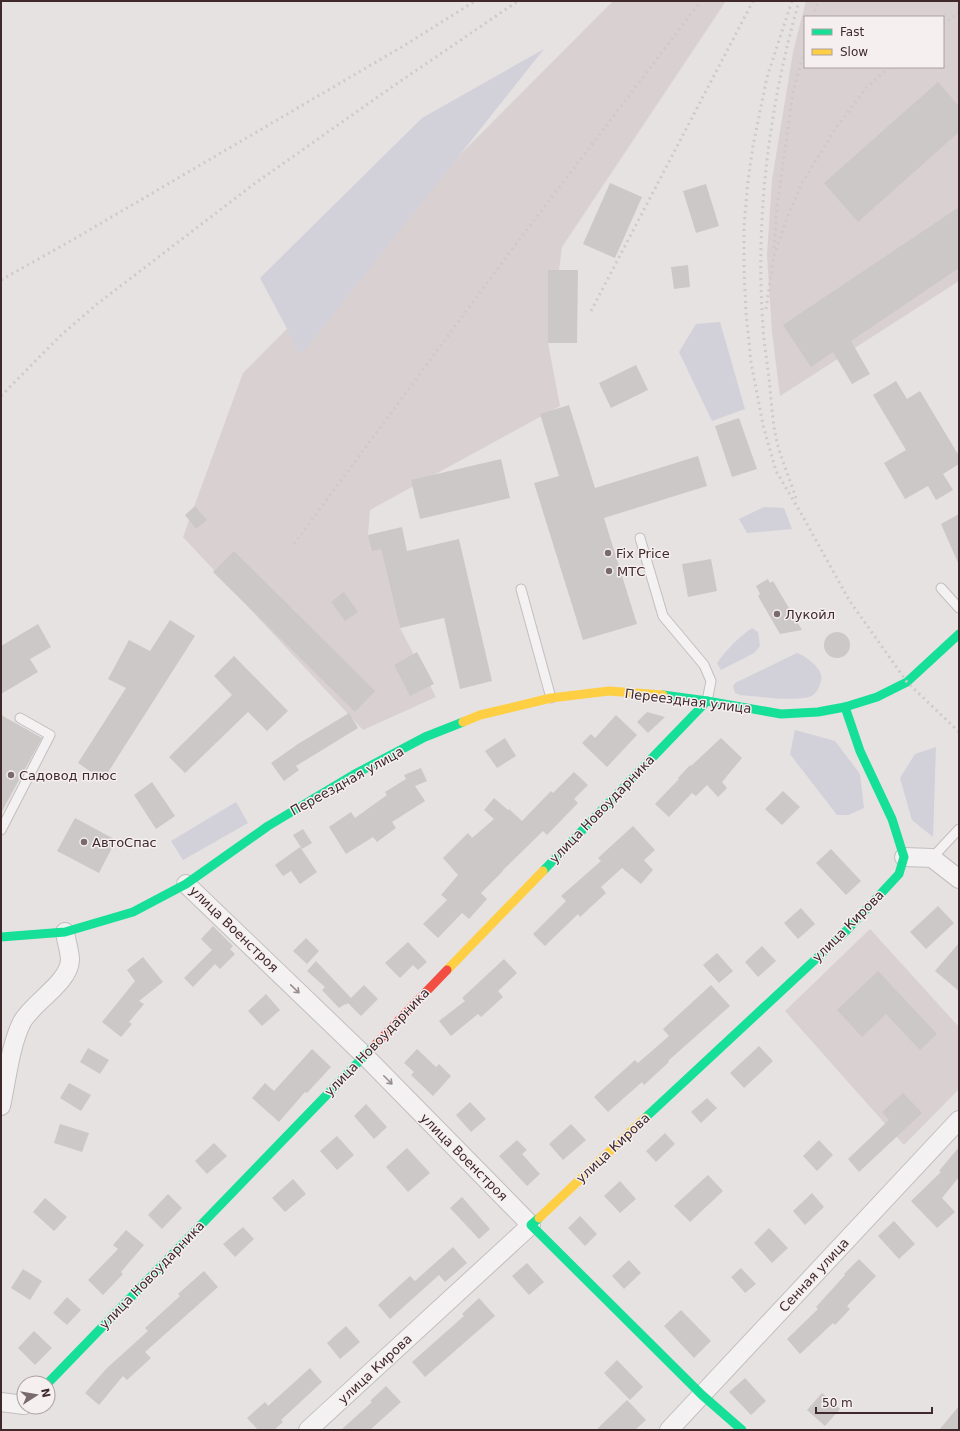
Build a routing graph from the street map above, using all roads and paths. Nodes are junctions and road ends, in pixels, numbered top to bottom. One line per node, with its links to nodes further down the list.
1 (640, 538): 7 (lane)
2 (941, 588): 4 (lane)
3 (521, 590): 6 (lane)
4 (959, 608)
5 (959, 634): 8 (street, Переездная улица)
6 (551, 698): 7 (street, Переездная улица); 15 (street, Переездная улица)
7 (707, 701): 8 (street, Переездная улица); 18 (street, улица Новоударника)
8 (845, 707): 12 (street)
9 (20, 718): 11 (lane)
10 (959, 829): 13 (lane)
11 (1, 830)
12 (904, 857): 13 (street); 21 (street, улица Кирова)
13 (932, 858): 14 (street)
14 (959, 880)
15 (186, 884): 16 (street, Переездная улица); 18 (street, улица Военстроя, one-way to 18)
16 (65, 932): 17 (street, Переездная улица); 19 (street)
17 (1, 937)
18 (364, 1056): 21 (street, улица Военстроя, one-way to 21); 22 (street, улица Новоударника)
19 (1, 1106)
20 (959, 1120): 23 (street, Сенная улица)
21 (531, 1225): 23 (street, улица Военстроя); 26 (street, улица Кирова)
22 (56, 1375)
23 (702, 1395): 27 (street, Сенная улица); 28 (street, улица Военстроя)
24 (1, 1402): 25 (street)
25 (16, 1404)
26 (308, 1430)
27 (669, 1430)
28 (742, 1430)

